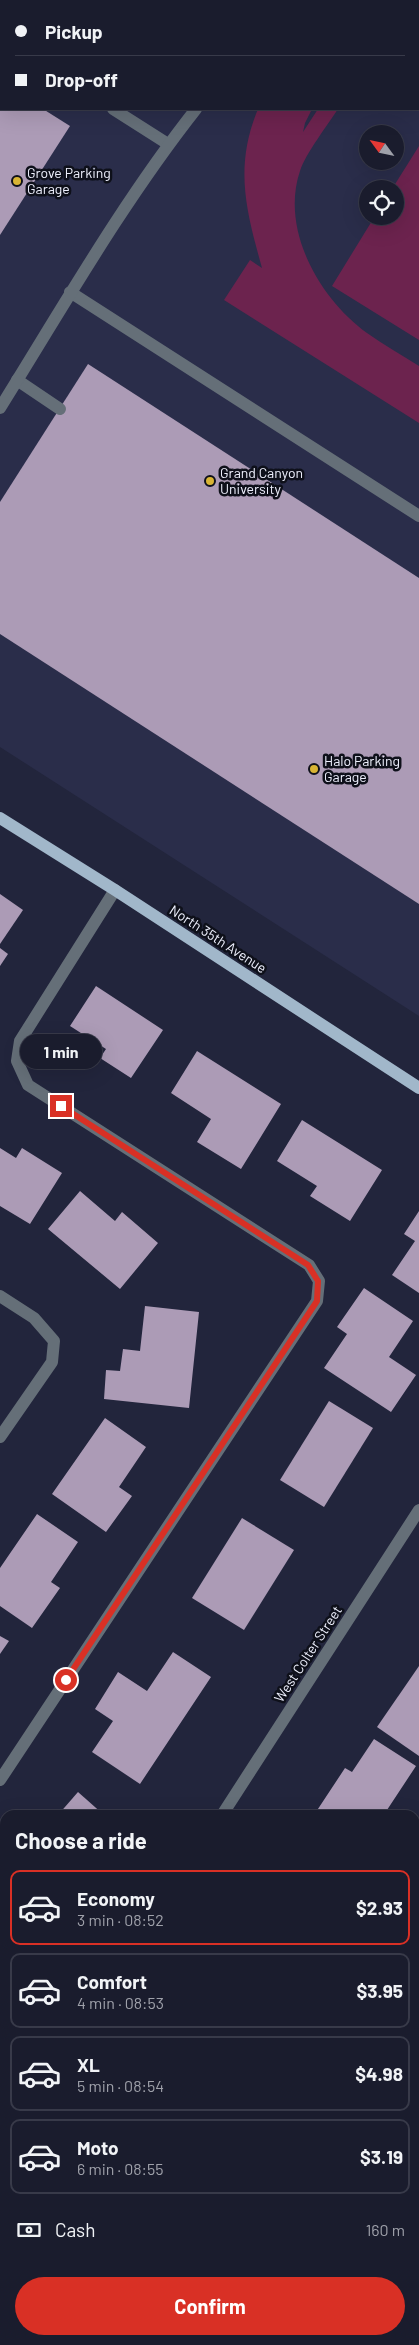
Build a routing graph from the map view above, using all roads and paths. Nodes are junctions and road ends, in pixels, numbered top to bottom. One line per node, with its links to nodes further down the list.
1 (115, 110): 3 (street)
2 (195, 110): 3 (street)
3 (168, 144): 4 (street)
4 (70, 292): 5 (street); 8 (street)
5 (17, 380): 6 (street); 7 (street)
6 (0, 408)
7 (60, 409)
8 (419, 516)
9 (0, 818): 10 (main road, North 35th Avenue)
10 (115, 890): 11 (main road, North 35th Avenue); 15 (street)
11 (419, 1088)
12 (0, 1296): 13 (street)
13 (0, 1437)
14 (419, 1510): 16 (street, West Colter Street)
15 (0, 1780)
16 (225, 1810)

